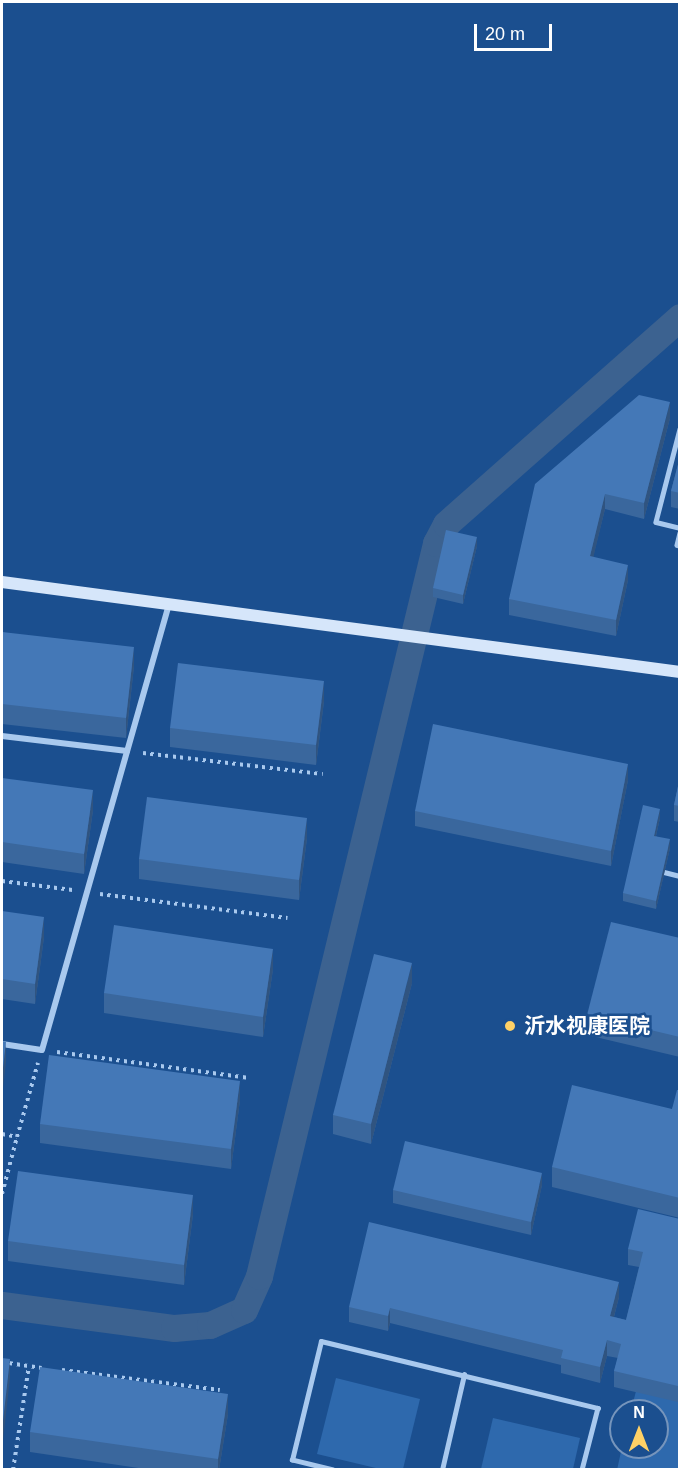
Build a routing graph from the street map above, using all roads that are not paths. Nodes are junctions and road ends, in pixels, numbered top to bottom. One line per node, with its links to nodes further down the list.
1 (680, 429): 2 (lane)
2 (680, 528)
3 (680, 533): 4 (lane)
4 (680, 546)
5 (2, 582): 6 (street)
6 (170, 604): 7 (street); 9 (street)
7 (680, 672)
8 (2, 736): 9 (street)
9 (127, 751): 12 (street)
10 (664, 872): 11 (lane)
11 (680, 876)
12 (2, 1044)
13 (464, 1375): 14 (lane); 15 (lane); 16 (lane)
14 (333, 1470)
15 (442, 1470)
16 (582, 1470)

